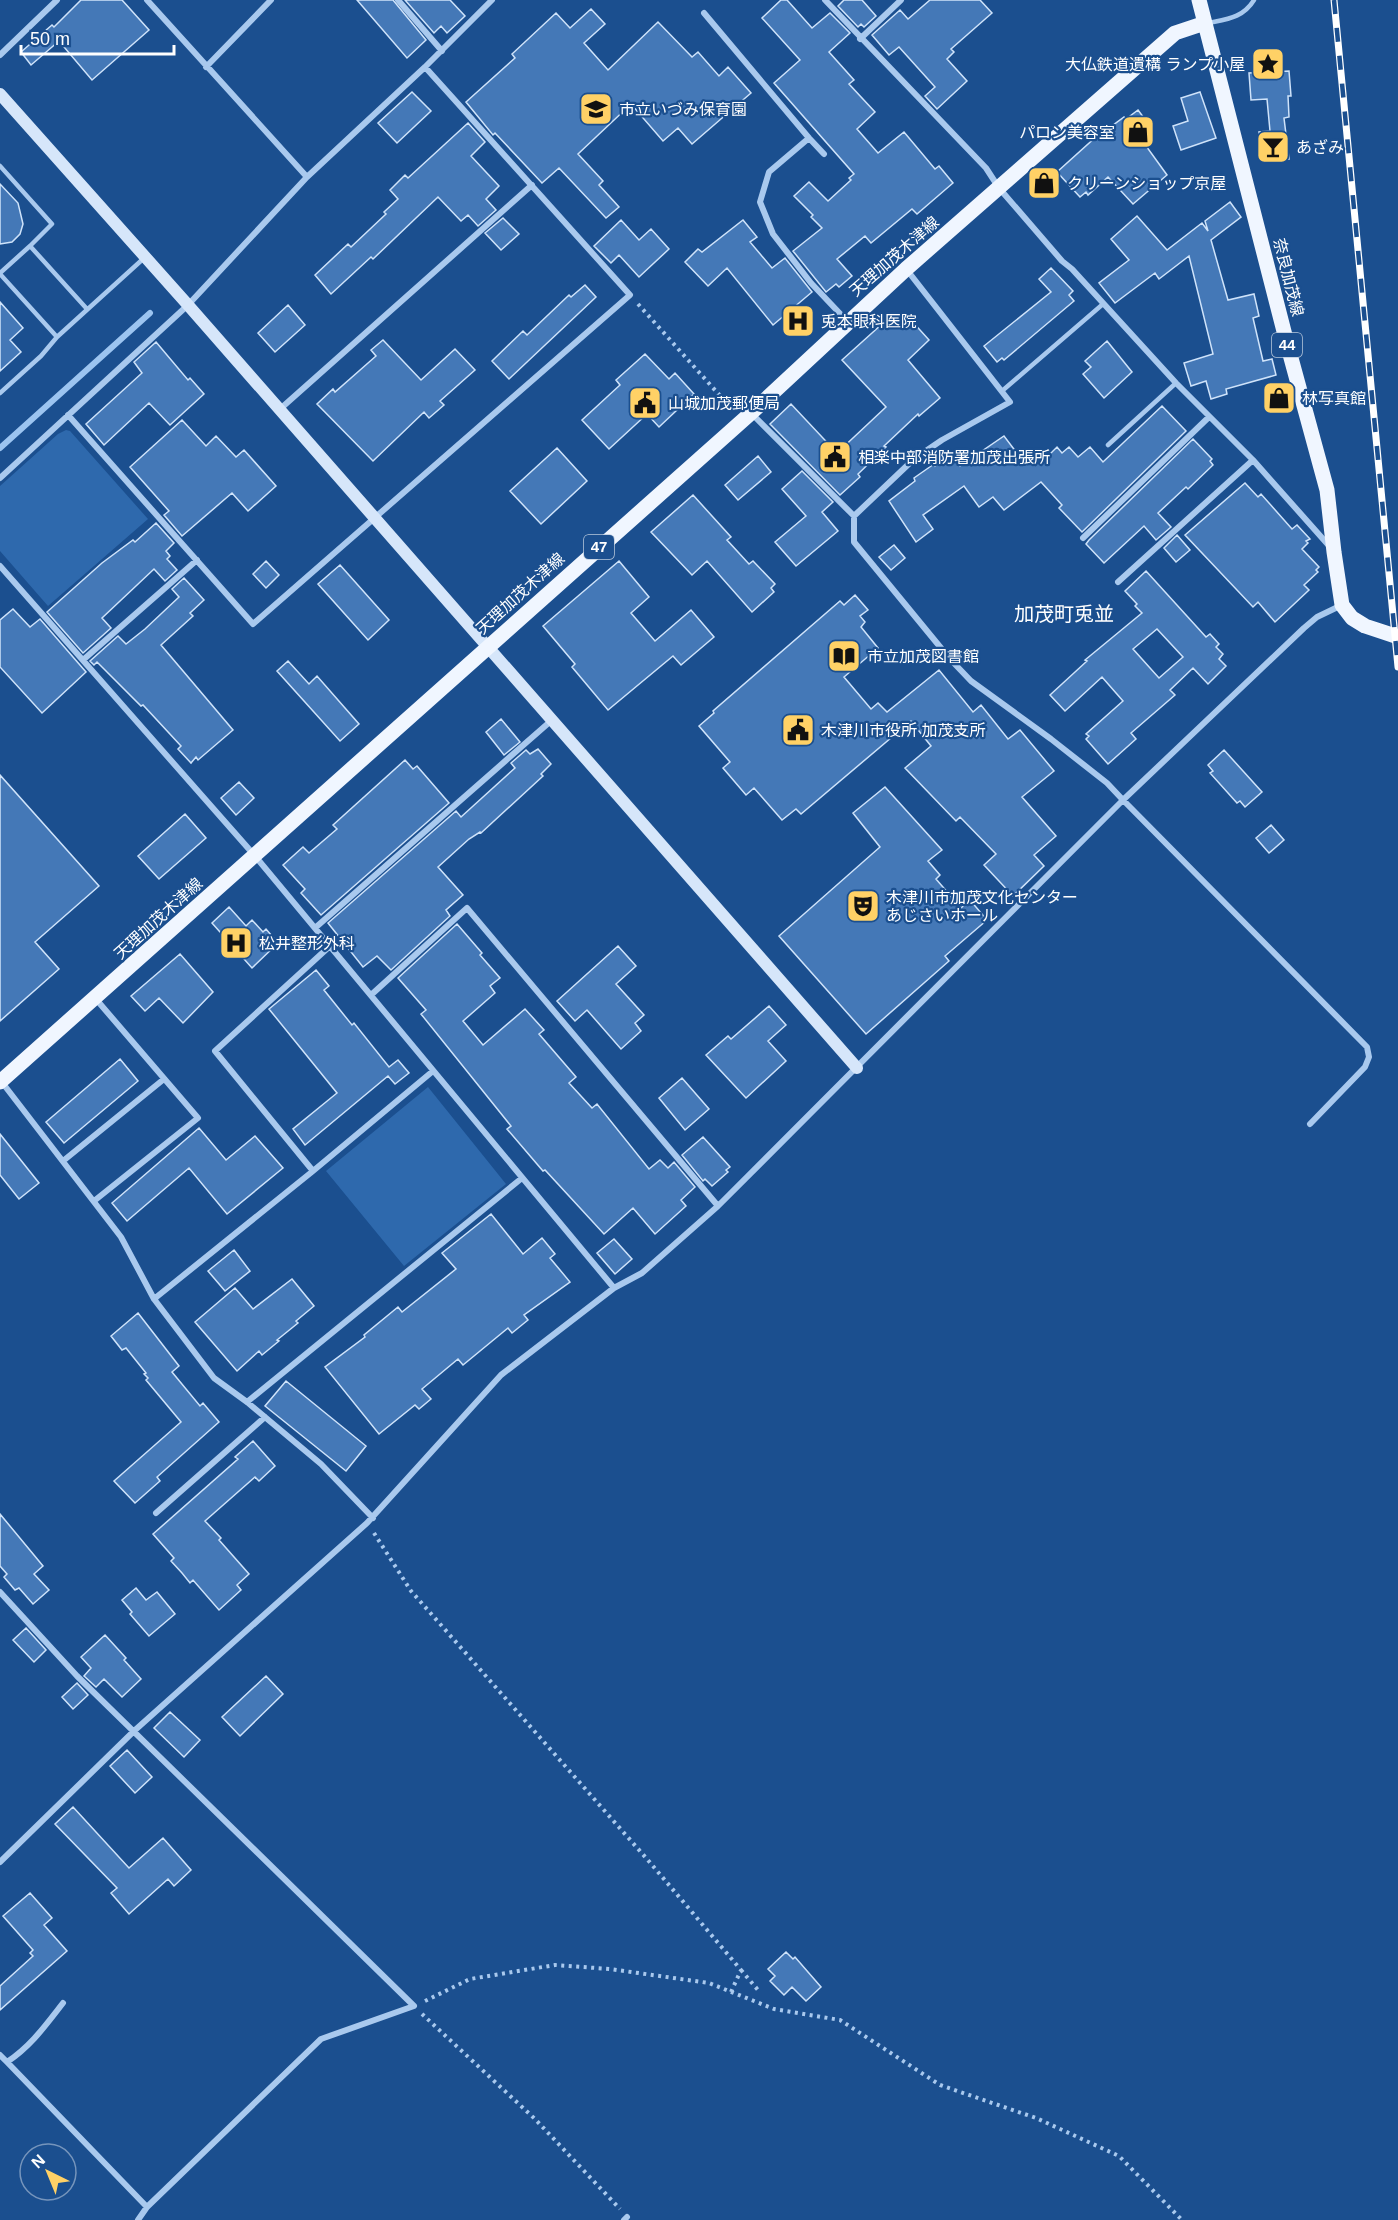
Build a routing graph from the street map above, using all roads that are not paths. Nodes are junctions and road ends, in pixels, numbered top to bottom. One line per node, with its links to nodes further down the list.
1 (57, 0): 14 (street)
2 (147, 0): 15 (street)
3 (271, 0): 15 (street)
4 (398, 0): 13 (street)
5 (492, 0): 13 (street)
6 (825, 0): 12 (street)
7 (901, 0): 12 (street)
8 (1199, 0): 11 (main road, 奈良加茂線 / 44)
9 (1254, 0): 11 (lane)
10 (704, 13): 18 (street)
11 (1205, 23): 23 (main road, 天理加茂木津線 / 47); 46 (main road, 奈良加茂線 / 44)
12 (860, 39): 23 (street)
13 (442, 51): 16 (street)
14 (0, 55)
15 (206, 67): 21 (street)
16 (425, 67): 21 (street); 22 (street)
17 (0, 94): 25 (street)
18 (809, 138): 19 (street); 31 (street)
19 (824, 154)
20 (0, 166): 24 (lane)
21 (307, 177): 29 (street)
22 (532, 185): 36 (street); 44 (street)
23 (999, 188): 26 (main road, 天理加茂木津線 / 47); 28 (street)
24 (30, 246): 27 (lane); 30 (lane)
25 (145, 257): 29 (street); 30 (lane)
26 (906, 268): 31 (main road, 天理加茂木津線 / 47); 34 (street)
27 (0, 273): 32 (lane)
28 (1103, 304): 33 (street); 34 (lane)
29 (188, 305): 36 (street); 37 (street)
30 (87, 309): 32 (lane)
31 (847, 321): 38 (main road, 天理加茂木津線 / 47)
32 (57, 337): 35 (lane)
33 (1176, 383): 39 (street); 40 (lane)
34 (1002, 391): 43 (street)
35 (0, 393)
36 (279, 410): 44 (street)
37 (68, 415): 42 (street); 47 (street)
38 (746, 417): 43 (street); 52 (main road, 天理加茂木津線 / 47)
39 (1209, 417): 41 (street); 45 (street)
40 (1108, 445)
41 (1252, 460): 46 (street); 49 (street)
42 (0, 478)
43 (854, 516): 55 (street)
44 (373, 518): 47 (street); 52 (street)
45 (1083, 538)
46 (1334, 552): 50 (main road, 奈良加茂線 / 44)
47 (197, 560): 53 (street)
48 (0, 566): 53 (street)
49 (1118, 582)
50 (1342, 605): 51 (main road); 55 (street)
51 (1398, 637)
52 (487, 646): 54 (street); 56 (main road, 天理加茂木津線 / 47)
53 (83, 660): 56 (street)
54 (552, 720): 57 (street); 61 (street)
55 (1123, 800): 61 (street); 65 (street)
56 (255, 856): 57 (street); 60 (main road, 天理加茂木津線 / 47)
57 (315, 928): 58 (street)
58 (330, 946): 59 (street); 67 (street)
59 (370, 995): 62 (street); 70 (street)
60 (95, 998): 63 (street); 64 (main road, 天理加茂木津線 / 47)
61 (857, 1068): 70 (street)
62 (433, 1071): 67 (street); 68 (street)
63 (164, 1079): 66 (street); 69 (street)
64 (0, 1082): 66 (street)
65 (1310, 1124)
66 (63, 1161): 69 (street)
67 (313, 1171): 72 (street)
68 (522, 1178): 71 (street); 73 (street)
69 (94, 1201): 72 (street)
70 (718, 1206): 71 (street)
71 (614, 1288): 76 (street)
72 (154, 1299): 73 (street)
73 (247, 1402): 74 (street)
74 (265, 1417): 75 (street); 76 (street)
75 (156, 1514)
76 (370, 1521): 78 (street)
77 (0, 1592): 78 (street)
78 (134, 1731): 79 (street); 83 (street)
79 (0, 1862)
80 (63, 2003): 82 (street)
81 (0, 2055): 82 (street)
82 (7, 2062): 83 (street)
83 (147, 2207): 84 (street)
84 (138, 2220)

